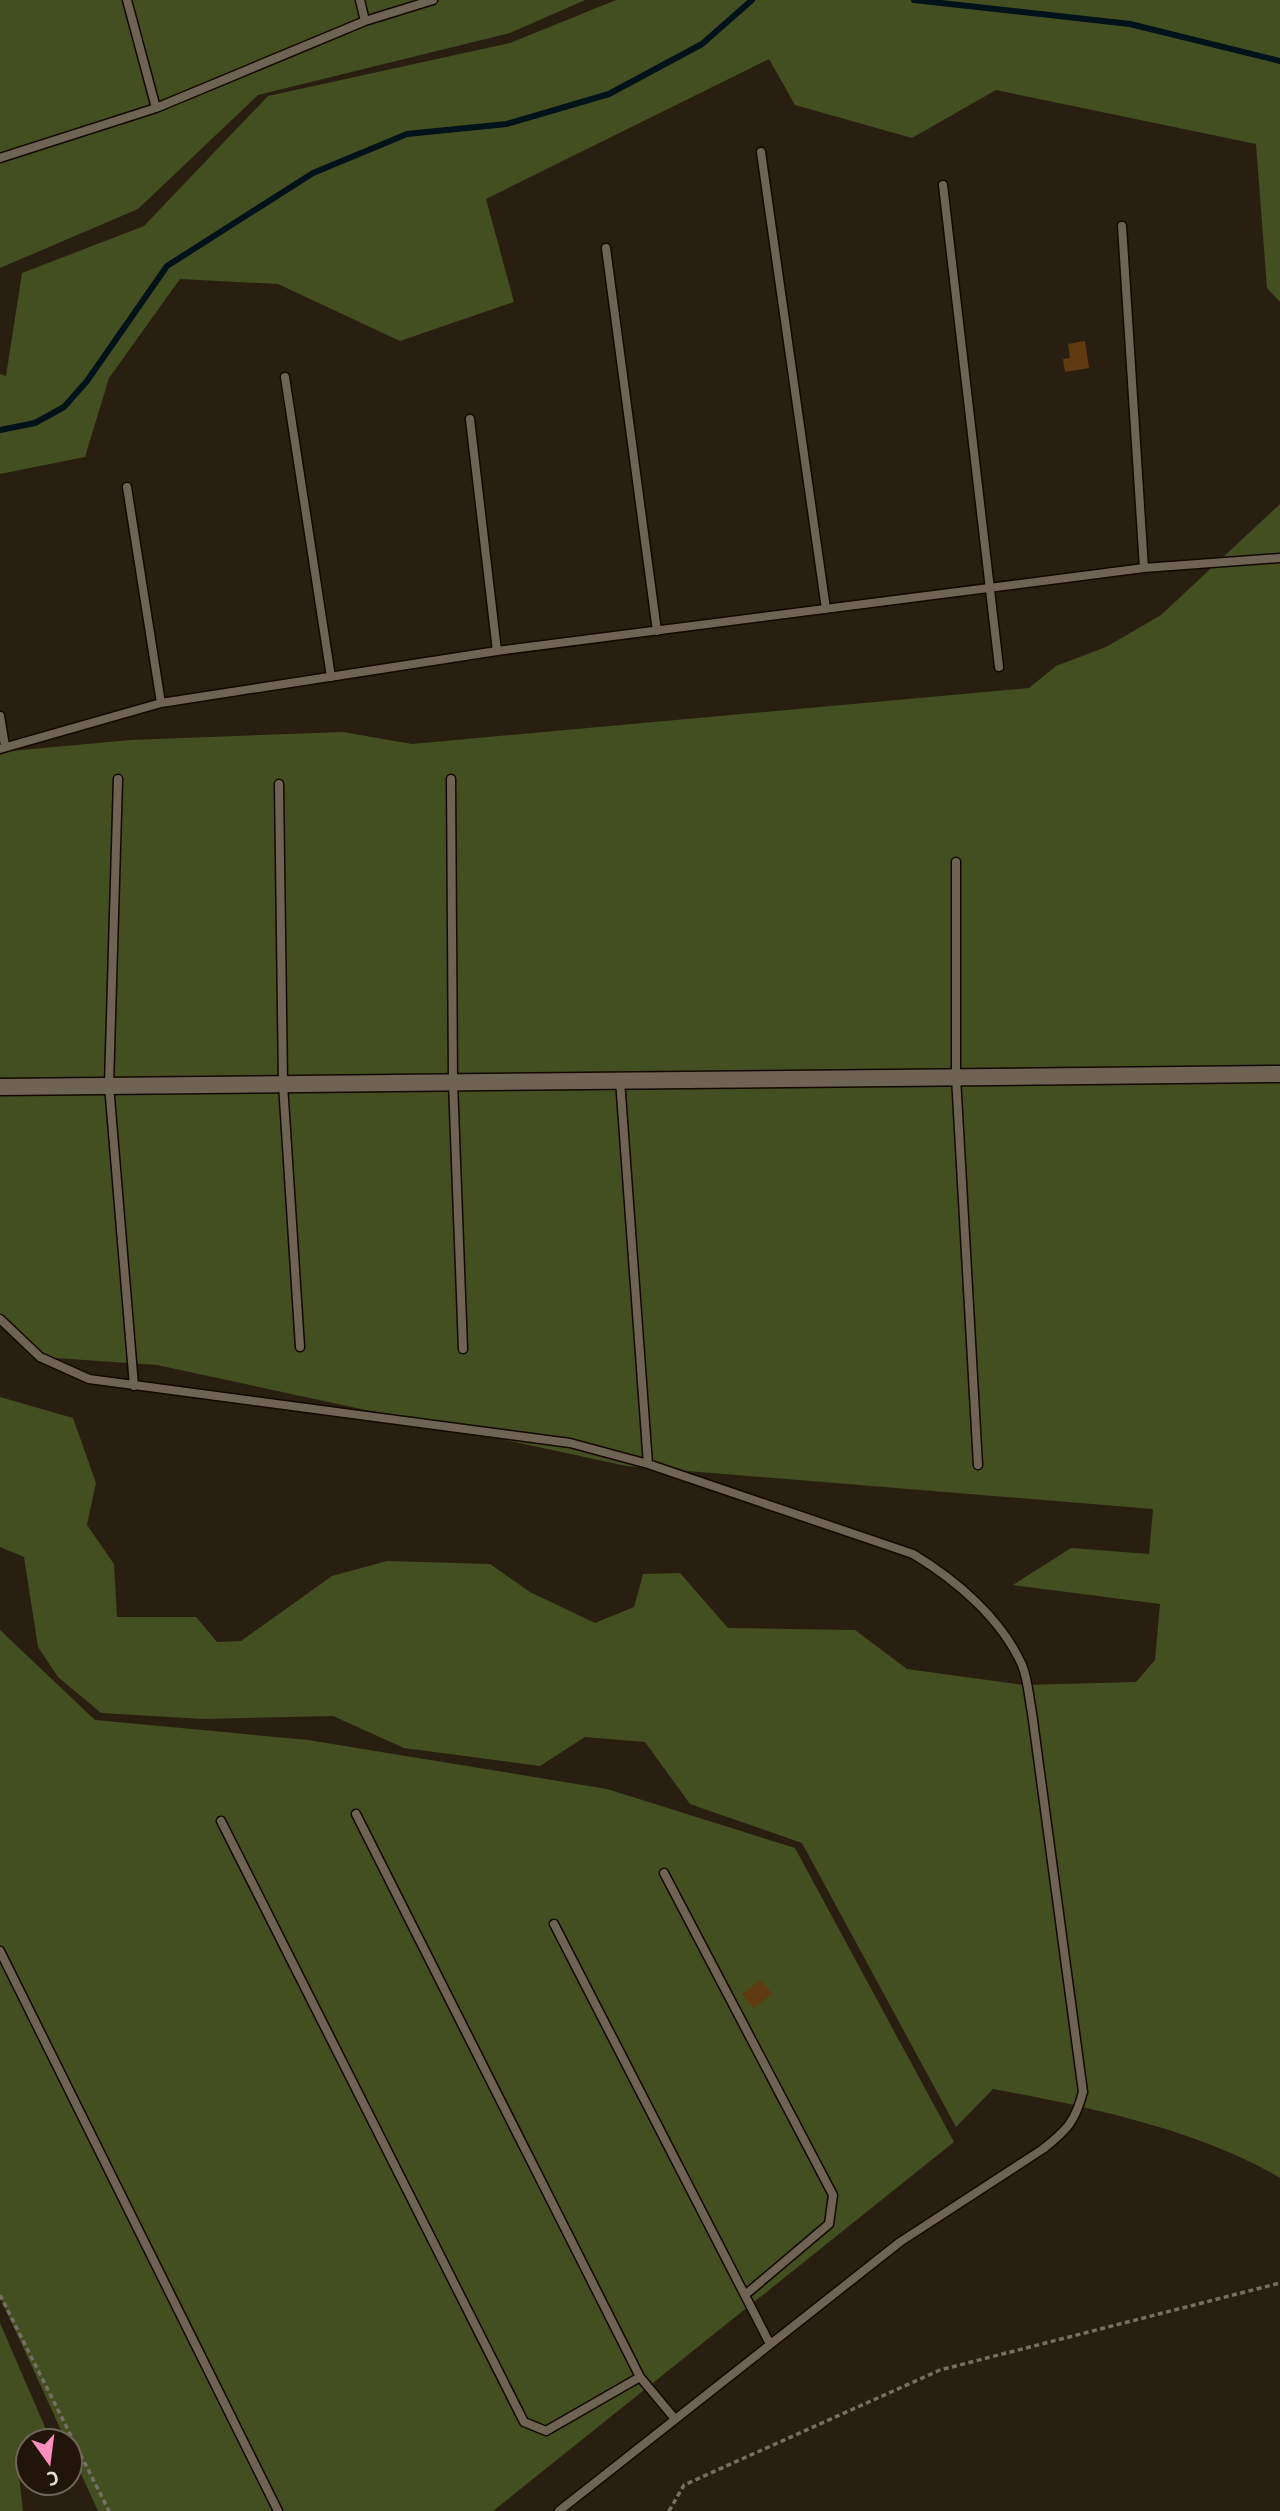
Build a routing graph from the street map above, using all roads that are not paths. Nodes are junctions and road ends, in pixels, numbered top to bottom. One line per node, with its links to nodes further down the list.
1 (128, 0): 5 (lane)
2 (360, 0): 4 (lane)
3 (433, 0): 4 (lane)
4 (365, 21): 5 (lane)
5 (156, 108): 7 (lane)
6 (761, 152): 17 (lane)
7 (0, 158)
8 (943, 184): 16 (lane)
9 (1122, 226): 15 (lane)
10 (606, 248): 18 (lane)
11 (285, 377): 21 (lane)
12 (470, 419): 19 (lane)
13 (127, 487): 22 (lane)
14 (1280, 558): 15 (lane)
15 (1144, 568): 16 (lane)
16 (990, 588): 17 (lane); 20 (lane)
17 (826, 609): 18 (lane)
18 (657, 631): 19 (lane)
19 (497, 651): 21 (lane)
20 (999, 667)
21 (331, 677): 22 (lane)
22 (161, 703): 24 (lane)
23 (0, 716): 24 (lane)
24 (2, 748)
25 (118, 779): 34 (lane)
26 (451, 779): 32 (lane)
27 (279, 784): 33 (lane)
28 (956, 862): 30 (lane)
29 (1280, 1074): 30 (street)
30 (956, 1077): 31 (street); 41 (lane)
31 (620, 1080): 32 (street); 40 (lane)
32 (453, 1082): 33 (street); 38 (lane)
33 (283, 1084): 34 (street); 37 (lane)
34 (109, 1085): 35 (street); 39 (lane)
35 (0, 1087)
36 (0, 1320): 39 (lane)
37 (300, 1347)
38 (463, 1349)
39 (134, 1386): 40 (lane)
40 (648, 1464): 48 (lane)
41 (978, 1465)
42 (356, 1814): 49 (lane)
43 (221, 1821): 49 (lane)
44 (664, 1873): 47 (lane)
45 (554, 1924): 47 (lane)
46 (0, 1951): 51 (lane)
47 (745, 2295): 48 (lane)
48 (770, 2344): 50 (lane)
49 (640, 2377): 50 (lane)
50 (675, 2419): 52 (lane)
51 (278, 2511)
52 (559, 2511)

